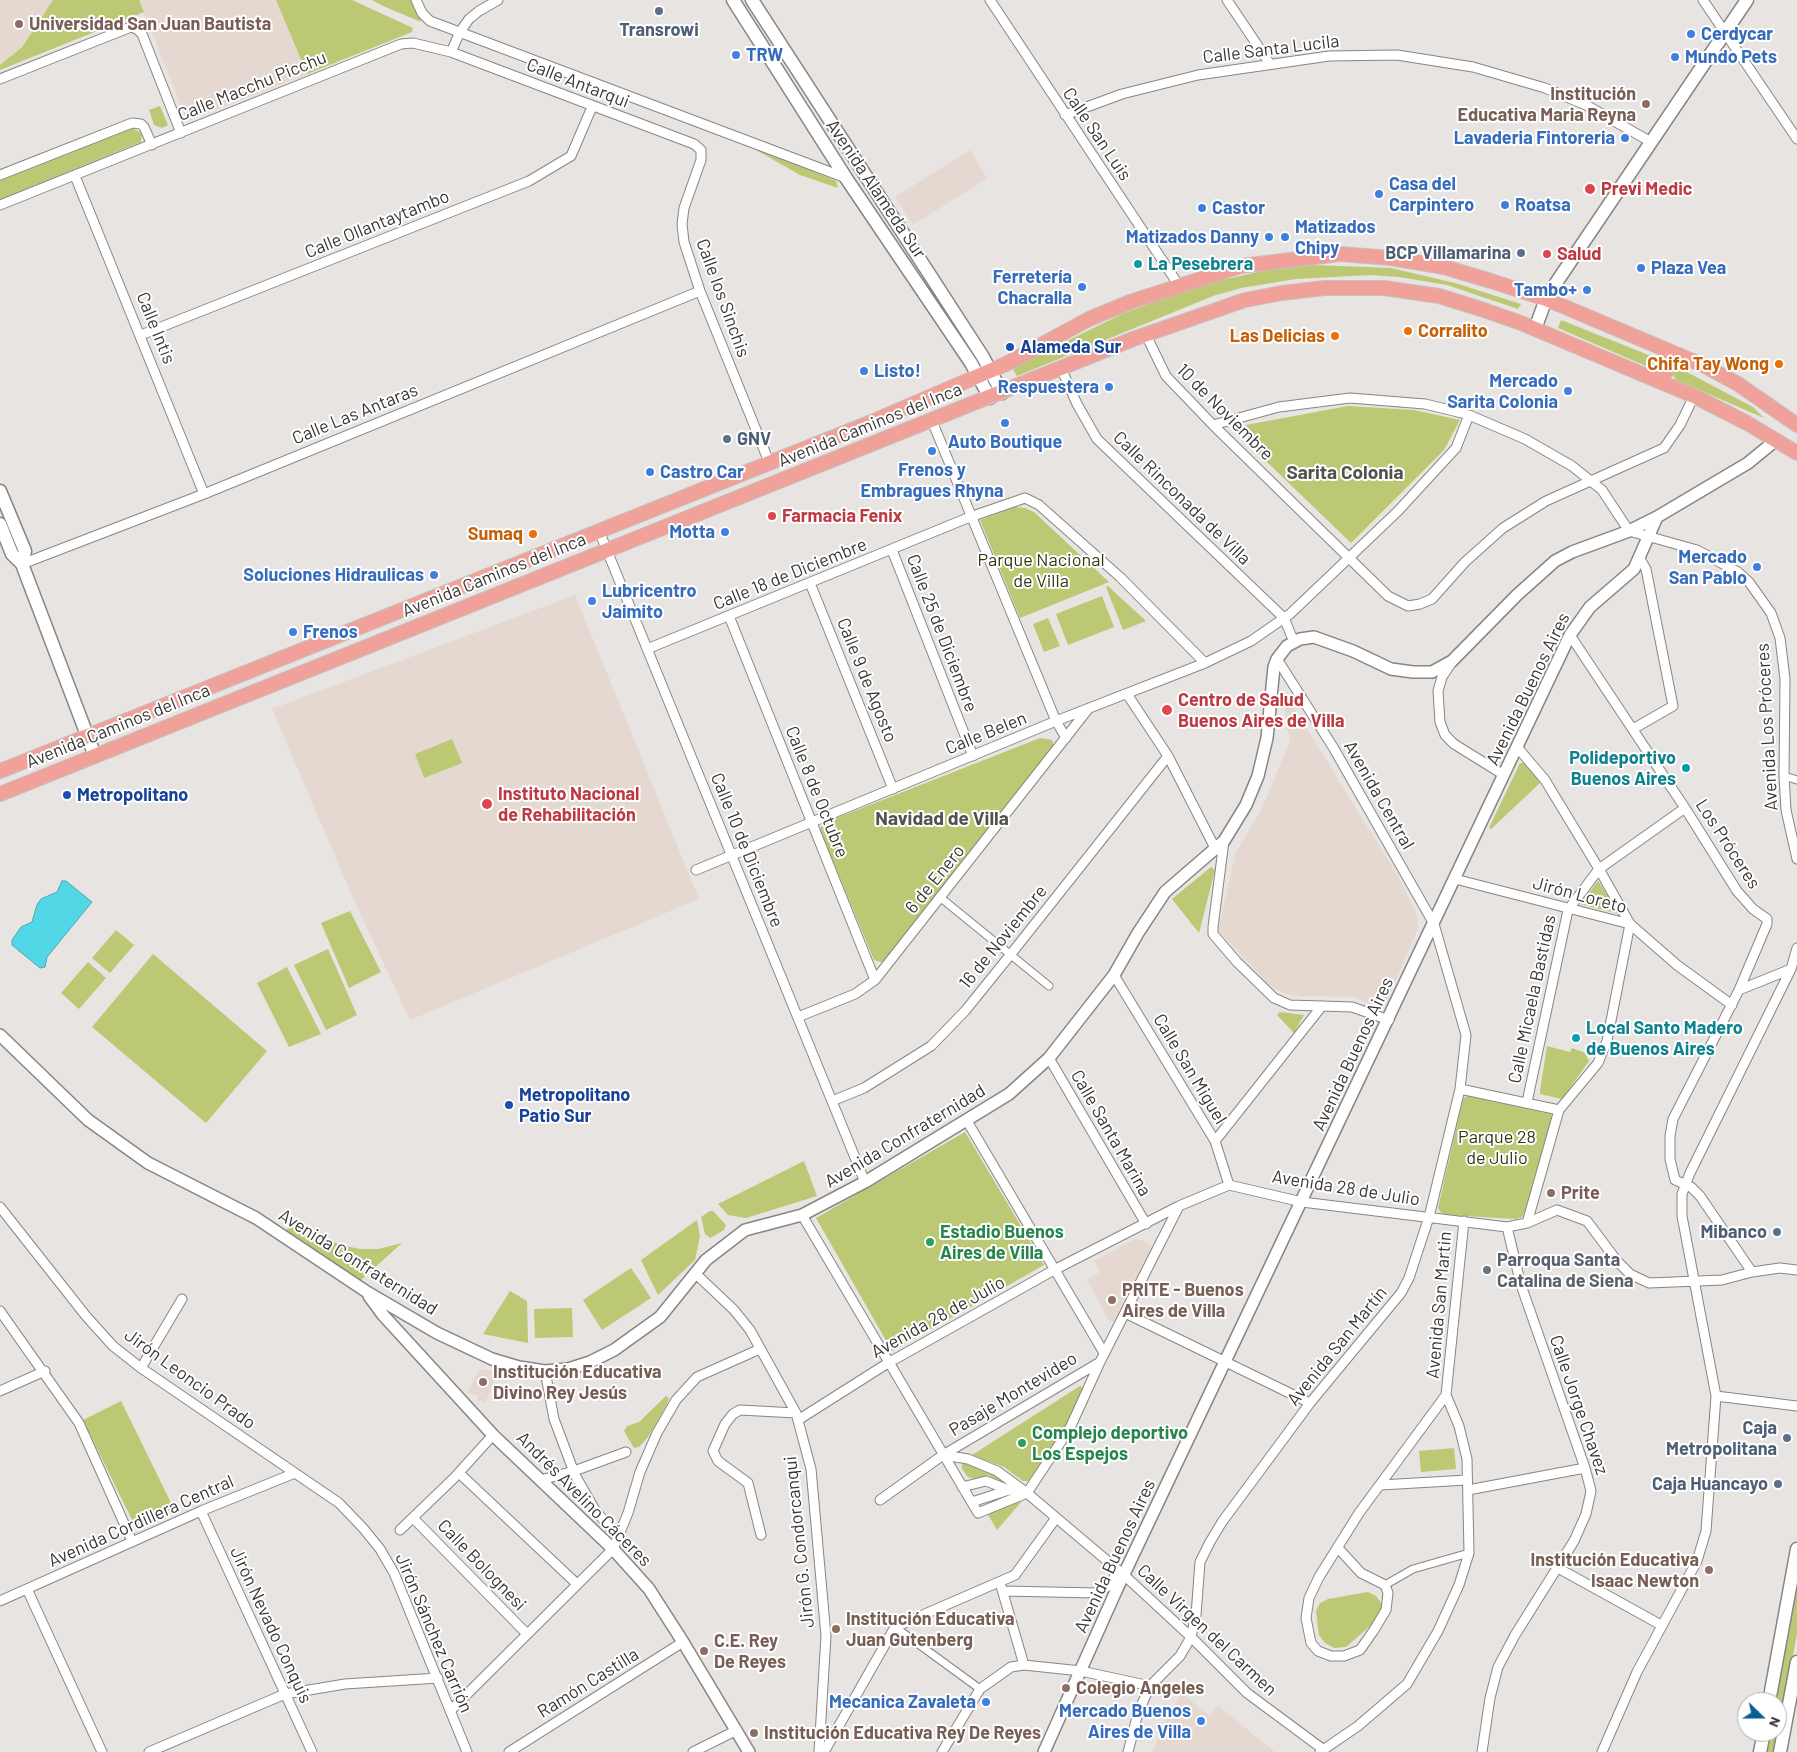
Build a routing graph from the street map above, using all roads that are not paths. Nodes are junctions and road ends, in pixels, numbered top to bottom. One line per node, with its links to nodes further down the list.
1 (416, 0): 10 (street)
2 (498, 0): 10 (street)
3 (733, 0): 23 (main road, Avenida Alameda Sur)
4 (752, 0): 33 (main road, Avenida Alameda Sur)
5 (990, 0): 15 (street, Calle San Luis)
6 (1227, 0): 12 (street)
7 (1703, 0): 9 (street)
8 (1747, 0): 9 (main road)
9 (1726, 31): 17 (street); 18 (main road)
10 (460, 32): 11 (street); 23 (street)
11 (451, 52): 14 (street, Calle Antarqui); 16 (street, Calle Macchu Picchu)
12 (1270, 64): 15 (street, Calle Santa Lucila); 18 (street, Calle Santa Lucila)
13 (0, 78): 16 (street)
14 (592, 106): 19 (street, Calle Antarqui); 29 (street, Calle Ollantaytambo)
15 (1065, 115): 25 (street, Calle San Luis)
16 (181, 133): 20 (street, Calle Macchu Picchu)
17 (1797, 139)
18 (1651, 142): 27 (main road)
19 (694, 144): 26 (street, Calle los Sinchis)
20 (152, 145): 21 (street); 22 (street, Calle Macchu Picchu)
21 (0, 176)
22 (75, 176): 24 (street, Calle Macchu Picchu); 29 (street, Calle Intis)
23 (846, 178): 33 (main road, Avenida Alameda Sur)
24 (0, 205)
25 (1178, 284): 27 (main road, Avenida Caminos del Inca); 33 (main road, Avenida Caminos del Inca)
26 (700, 291): 43 (street, Calle los Sinchis); 46 (street, Calle Las Antaras)
27 (1546, 299): 28 (main road); 31 (main road, Avenida Caminos del Inca)
28 (1536, 329): 30 (main road, Avenida Caminos del Inca); 34 (main road, Avenida Caminos del Inca)
29 (141, 334): 46 (street, Calle Intis)
30 (1146, 334): 32 (main road, Avenida Caminos del Inca); 39 (street, 10 de Noviembre)
31 (1674, 353): 34 (main road); 40 (main road, Avenida Caminos del Inca)
32 (1061, 368): 35 (main road, Avenida Caminos del Inca); 60 (street, Calle Rinconada de Villa)
33 (984, 374): 35 (main road, Avenida Alameda Sur); 43 (main road, Avenida Caminos del Inca)
34 (1655, 379): 36 (main road, Avenida Caminos del Inca)
35 (996, 395): 38 (main road, Avenida Caminos del Inca)
36 (1694, 396): 41 (main road, Avenida Caminos del Inca); 44 (street)
37 (1469, 415): 39 (street); 44 (street); 55 (street, Calle Belen)
38 (932, 421): 47 (street); 53 (main road, Avenida Caminos del Inca)
39 (1213, 425): 55 (street, 10 de Noviembre)
40 (1797, 425)
41 (1776, 440): 42 (main road, Avenida Caminos del Inca); 48 (street)
42 (1797, 454)
43 (769, 462): 50 (main road, Avenida Caminos del Inca)
44 (1593, 481): 51 (street); 55 (street, 10 de Noviembre)
45 (0, 491): 57 (main road)
46 (204, 494): 57 (street, Calle Las Antaras)
47 (970, 516): 54 (street, Calle 18 de Diciembre); 66 (street, Calle 18 de Diciembre); 69 (street)
48 (1657, 517): 51 (street); 52 (street, Avenida Buenos Aires)
49 (0, 524): 57 (main road)
50 (598, 531): 53 (street, Calle 10 de Diciembre); 71 (main road, Avenida Caminos del Inca)
51 (1629, 531): 52 (street, Avenida Los Próceres); 65 (street)
52 (1650, 536): 56 (street, Avenida Buenos Aires); 79 (street, Avenida Los Próceres)
53 (606, 550): 63 (street, Calle 10 de Diciembre); 74 (main road, Avenida Caminos del Inca)
54 (892, 550): 58 (street, Calle 18 de Diciembre); 75 (street, Calle 25 de Diciembre)
55 (1350, 557): 60 (street, Calle Belen)
56 (1640, 559): 61 (street, Avenida Buenos Aires); 70 (street)
57 (22, 564): 71 (main road)
58 (810, 583): 59 (street, Calle 18 de Diciembre); 81 (street, Calle 9 de Agosto)
59 (729, 616): 63 (street, Calle 18 de Diciembre); 84 (street, Calle 8 de Octubre)
60 (1284, 618): 62 (street, Calle Rinconada de Villa); 66 (street, Calle Belen)
61 (1570, 635): 70 (street, Los Próceres); 73 (street, Avenida Buenos Aires)
62 (1294, 642): 64 (street); 65 (street)
63 (647, 649): 87 (street, Calle 10 de Diciembre)
64 (1277, 659): 85 (street, Avenida Confraternidad); 94 (street, Avenida Central)
65 (1452, 661): 78 (street)
66 (1206, 663): 67 (street, Calle Belen)
67 (1127, 694): 68 (street, Calle Belen); 76 (street)
68 (1090, 707): 69 (street, Calle Belen); 72 (street, 6 de Enero)
69 (1056, 721): 72 (street); 75 (street, Calle Belen)
70 (1633, 730): 83 (street, Los Próceres)
71 (88, 737): 74 (main road); 77 (main road, Avenida Caminos del Inca)
72 (1066, 738): 92 (street, 6 de Enero)
73 (1518, 747): 78 (street, Avenida Buenos Aires); 89 (street)
74 (95, 756): 82 (main road, Avenida Caminos del Inca)
75 (973, 756): 81 (street, Calle Belen)
76 (1168, 756): 86 (street); 97 (street, 16 de Noviembre)
77 (0, 771)
78 (1504, 775): 91 (street, Avenida Buenos Aires)
79 (1784, 776): 80 (street); 88 (street, Avenida Los Próceres)
80 (1797, 780)
81 (893, 788): 84 (street, Calle Belen)
82 (0, 794)
83 (1685, 808): 89 (street, Calle Micaela Bastidas); 102 (street, Los Próceres)
84 (812, 822): 87 (street, Calle Belen); 100 (street, Calle 8 de Octubre)
85 (1224, 841): 86 (street, Avenida Confraternidad); 104 (street)
86 (1216, 850): 99 (street, Avenida Confraternidad)
87 (731, 855): 90 (street, Calle Belen); 105 (street, Calle 10 de Diciembre)
88 (1797, 859)
89 (1599, 868): 93 (street, Calle Micaela Bastidas); 95 (street)
90 (696, 870)
91 (1455, 879): 93 (street, Jirón Loreto); 94 (street, Avenida Buenos Aires)
92 (941, 898): 97 (street); 100 (street, 6 de Enero)
93 (1568, 910): 95 (street, Jirón Loreto); 111 (street, Calle Micaela Bastidas)
94 (1434, 924): 106 (street, Avenida Buenos Aires); 109 (street, Avenida San Martín)
95 (1630, 924): 103 (street, Jirón Loreto); 112 (street)
96 (1797, 948): 98 (street)
97 (1011, 954): 101 (street); 110 (street, 16 de Noviembre)
98 (1791, 969): 102 (street); 117 (street)
99 (1114, 975): 108 (street, Avenida Confraternidad); 114 (street, Calle San Miguel)
100 (875, 980): 105 (street, 6 de Enero)
101 (1049, 986)
102 (1739, 990): 103 (street, Los Próceres)
103 (1732, 1005): 117 (street, Los Próceres)
104 (1322, 1006): 106 (street); 114 (street)
105 (798, 1017): 110 (street, Calle 10 de Diciembre)
106 (1389, 1020): 118 (street, Avenida Buenos Aires)
107 (0, 1035): 132 (street, Avenida Confraternidad)
108 (1049, 1058): 113 (street, Avenida Confraternidad); 125 (street, Calle Santa Marina)
109 (1460, 1089): 111 (street); 122 (street, Avenida San Martín)
110 (832, 1101): 115 (street, Calle 10 de Diciembre)
111 (1527, 1102): 112 (street)
112 (1559, 1110): 124 (street)
113 (967, 1121): 115 (street, Avenida Confraternidad); 127 (street)
114 (1215, 1141): 116 (street, Calle San Miguel)
115 (865, 1182): 121 (street, Avenida Confraternidad)
116 (1229, 1184): 118 (street, Avenida 28 de Julio); 119 (street, Avenida 28 de Julio)
117 (1684, 1185): 129 (street, Los Próceres); 131 (street)
118 (1302, 1202): 122 (street, Avenida 28 de Julio); 138 (street, Avenida Buenos Aires)
119 (1179, 1206): 125 (street, Avenida 28 de Julio); 135 (street)
120 (0, 1207): 141 (street, Jirón Leoncio Prado)
121 (802, 1215): 130 (street, Avenida Confraternidad); 140 (street)
122 (1429, 1217): 123 (street, Avenida 28 de Julio); 147 (street, Avenida San Martín)
123 (1464, 1221): 126 (street, Avenida 28 de Julio); 145 (street, Avenida San Martin)
124 (1527, 1223): 126 (street, Avenida 28 de Julio); 131 (street, Avenida 28 de Julio)
125 (1146, 1224): 127 (street, Avenida 28 de Julio)
126 (1507, 1227): 153 (street, Calle Jorge Chavez)
127 (1054, 1270): 137 (street); 140 (street, Avenida 28 de Julio)
128 (1797, 1270): 129 (street, Avenida 28 de Julio)
129 (1752, 1272): 131 (street, Avenida 28 de Julio)
130 (696, 1274): 136 (street, Jirón G. Condorcanqui); 143 (street, Avenida Confraternidad)
131 (1694, 1282): 146 (street)
132 (367, 1292): 143 (street, Avenida Confraternidad); 150 (street, Andrés Avelino Cáceres)
133 (182, 1298): 141 (street)
134 (0, 1311): 142 (street)
135 (1125, 1313): 137 (street); 138 (street)
136 (760, 1349): 149 (street, Jirón G. Condorcanqui); 171 (street)
137 (1104, 1353): 139 (street)
138 (1226, 1360): 147 (street); 178 (street, Avenida Buenos Aires)
139 (1100, 1362): 152 (street, Pasaje Montevideo); 163 (street)
140 (888, 1363): 149 (street, Avenida 28 de Julio); 152 (street)
141 (141, 1368): 155 (street, Jirón Leoncio Prado)
142 (45, 1371): 144 (street); 172 (street)
143 (545, 1371): 154 (street)
144 (0, 1391)
145 (1446, 1395): 158 (street, Avenida San Martin); 159 (street)
146 (1716, 1396): 148 (street); 184 (street)
147 (1310, 1403): 187 (street, Avenida San Martín)
148 (1797, 1406)
149 (797, 1416): 170 (street); 207 (street, Jirón G. Condorcanqui)
150 (494, 1435): 156 (street); 157 (street, Andrés Avelino Cáceres)
151 (626, 1452): 154 (street)
152 (944, 1455): 160 (street); 163 (street, Calle Virgen del Carmen); 164 (street, Pasaje Montevideo)
153 (1586, 1468): 162 (street); 177 (street, Calle Jorge Chavez)
154 (574, 1472): 157 (street); 171 (street)
155 (295, 1473): 166 (street, Avenida Cordillera Central); 192 (street, Jirón Sánchez Carrión)
156 (459, 1473): 167 (street); 179 (street)
157 (541, 1480): 174 (street, Andrés Avelino Cáceres)
158 (1468, 1480): 159 (street); 162 (street, Avenida San Martin)
159 (1381, 1485): 173 (street)
160 (962, 1487): 161 (street); 165 (street)
161 (1009, 1490): 163 (street); 165 (street)
162 (1468, 1490): 176 (street, Avenida San Martin)
163 (1027, 1493): 165 (street); 168 (street, Calle Virgen del Carmen)
164 (880, 1500)
165 (972, 1502)
166 (201, 1511): 172 (street, Avenida Cordillera Central); 196 (street, Jirón Nevado Conquis)
167 (413, 1518): 169 (street); 186 (street, Calle Bolognesi)
168 (1056, 1518): 178 (street, Calle Virgen del Carmen); 181 (street)
169 (400, 1530)
170 (760, 1535)
171 (618, 1537): 174 (street)
172 (132, 1542): 182 (street, Avenida Cordillera Central)
173 (1338, 1548): 180 (street); 180 (street)
174 (613, 1549): 179 (street); 188 (street, Andrés Avelino Cáceres)
175 (1797, 1549): 195 (main road)
176 (1469, 1552): 180 (street); 199 (street, Avenida San Martin)
177 (1558, 1568): 184 (street); 212 (street, Calle Jorge Chavez)
178 (1121, 1573): 181 (street); 187 (street, Calle Virgen del Carmen); 191 (street, Avenida Buenos Aires)
179 (577, 1584): 186 (street)
180 (1385, 1585)
181 (1001, 1587): 185 (street); 190 (street)
182 (27, 1589): 183 (street, Avenida Cordillera Central); 200 (street)
183 (0, 1601)
184 (1661, 1625): 213 (street)
185 (895, 1627): 194 (street); 208 (street)
186 (527, 1634): 197 (street)
187 (1191, 1637): 193 (street, Avenida San Martín); 199 (street, Calle Virgen del Carmen)
188 (684, 1642): 198 (street, Andrés Avelino Cáceres); 204 (street, Ramón Castilla)
189 (1797, 1662): 214 (main road)
190 (1024, 1665): 191 (street); 194 (street)
191 (1081, 1672): 193 (street); 210 (street, Avenida Buenos Aires)
192 (438, 1678): 196 (street); 197 (street, Jirón Sánchez Carrión)
193 (1150, 1686): 211 (street, Avenida San Martín)
194 (980, 1689): 209 (street)
195 (1772, 1692)
196 (285, 1694): 201 (street); 202 (street, Jirón Nevado Conquis)
197 (450, 1711): 203 (street, Jirón Sánchez Carrión)
198 (737, 1730): 205 (street); 206 (street, Andrés Avelino Cáceres)
199 (1322, 1751)
200 (102, 1752)
201 (149, 1752)
202 (312, 1752)
203 (467, 1752)
204 (510, 1752)
205 (693, 1752)
206 (749, 1752)
207 (819, 1752)
208 (824, 1752)
209 (942, 1752)
210 (1044, 1752)
211 (1128, 1752)
212 (1482, 1752)
213 (1602, 1752)
214 (1780, 1752)

